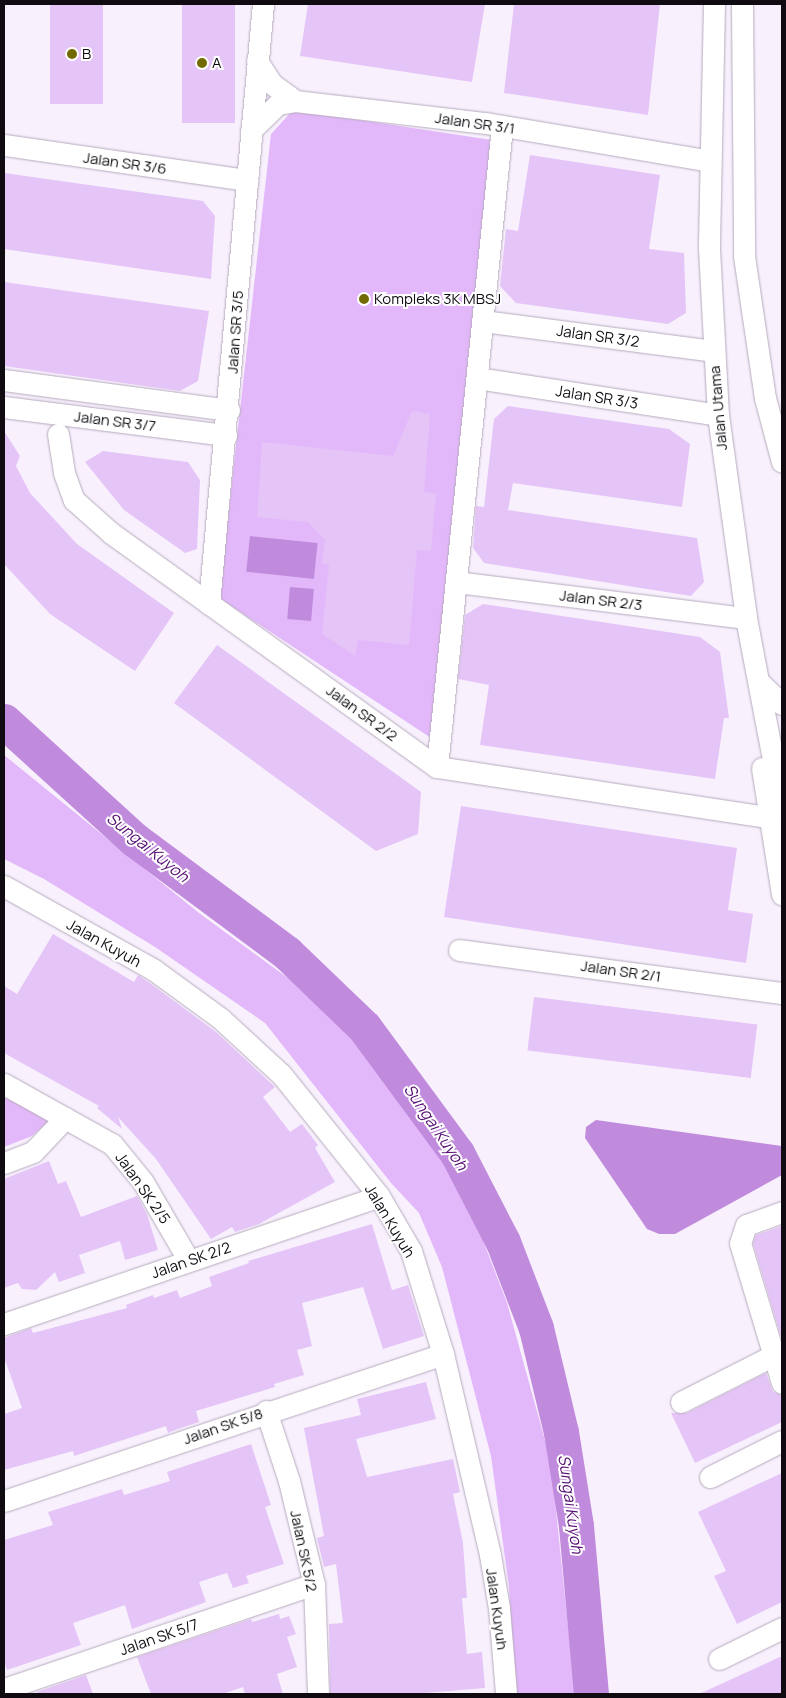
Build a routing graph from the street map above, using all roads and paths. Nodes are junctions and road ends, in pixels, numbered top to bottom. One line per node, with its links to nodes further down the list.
1 (263, 4): 4 (street, Jalan SR 3/5)
2 (714, 4): 9 (street, Jalan Utama)
3 (742, 4): 20 (street)
4 (257, 61): 5 (street, Jalan SR 3/1); 7 (street, Jalan SR 3/5)
5 (295, 101): 6 (street, Jalan SR 3/1); 7 (street)
6 (502, 126): 9 (street, Jalan SR 3/1); 11 (street)
7 (251, 130): 10 (street, Jalan SR 3/5)
8 (4, 145): 10 (street, Jalan SR 3/6)
9 (710, 161): 12 (street, Jalan Utama)
10 (247, 180): 16 (street, Jalan SR 3/5)
11 (483, 321): 12 (street, Jalan SR 3/2); 13 (street)
12 (713, 352): 17 (street, Jalan Utama)
13 (477, 378): 17 (street, Jalan SR 3/3); 21 (street)
14 (4, 380): 16 (street)
15 (4, 407): 19 (street, Jalan SR 3/7)
16 (229, 410): 19 (street, Jalan SR 3/5)
17 (718, 415): 23 (street, Jalan Utama)
18 (58, 434): 22 (street, Jalan SR 2/2)
19 (226, 435): 22 (street, Jalan SR 3/5)
20 (782, 462)
21 (456, 582): 23 (street, Jalan SR 2/3); 26 (street)
22 (210, 604): 26 (street, Jalan SR 2/2)
23 (746, 618): 24 (street, Jalan Utama)
24 (761, 684): 25 (street); 27 (street, Jalan Utama)
25 (782, 704)
26 (438, 768): 27 (street, Jalan SR 2/2)
27 (775, 812): 29 (street, Jalan Utama)
28 (4, 886): 35 (street, Jalan Kuyuh)
29 (782, 894)
30 (459, 950): 31 (street, Jalan SR 2/1)
31 (782, 994)
32 (4, 1084): 33 (street, Jalan SK 2/5)
33 (65, 1118): 34 (street); 37 (street, Jalan SK 2/5)
34 (4, 1163)
35 (379, 1196): 37 (street, Jalan SK 2/2); 39 (street, Jalan Kuyuh)
36 (782, 1212): 40 (street)
37 (190, 1261): 38 (street, Jalan SK 2/2)
38 (4, 1324)
39 (444, 1354): 43 (street, Jalan SK 5/8); 52 (street, Jalan Kuyuh)
40 (774, 1355): 41 (street); 42 (street)
41 (782, 1383)
42 (681, 1402)
43 (266, 1411): 46 (street, Jalan SK 5/8); 47 (street, Jalan SK 5/2)
44 (782, 1441): 45 (street)
45 (710, 1477)
46 (4, 1501)
47 (314, 1584): 50 (street, Jalan SK 5/7); 51 (street, Jalan SK 5/2)
48 (782, 1628): 49 (street)
49 (719, 1659)
50 (4, 1690)
51 (318, 1694)
52 (506, 1694)

